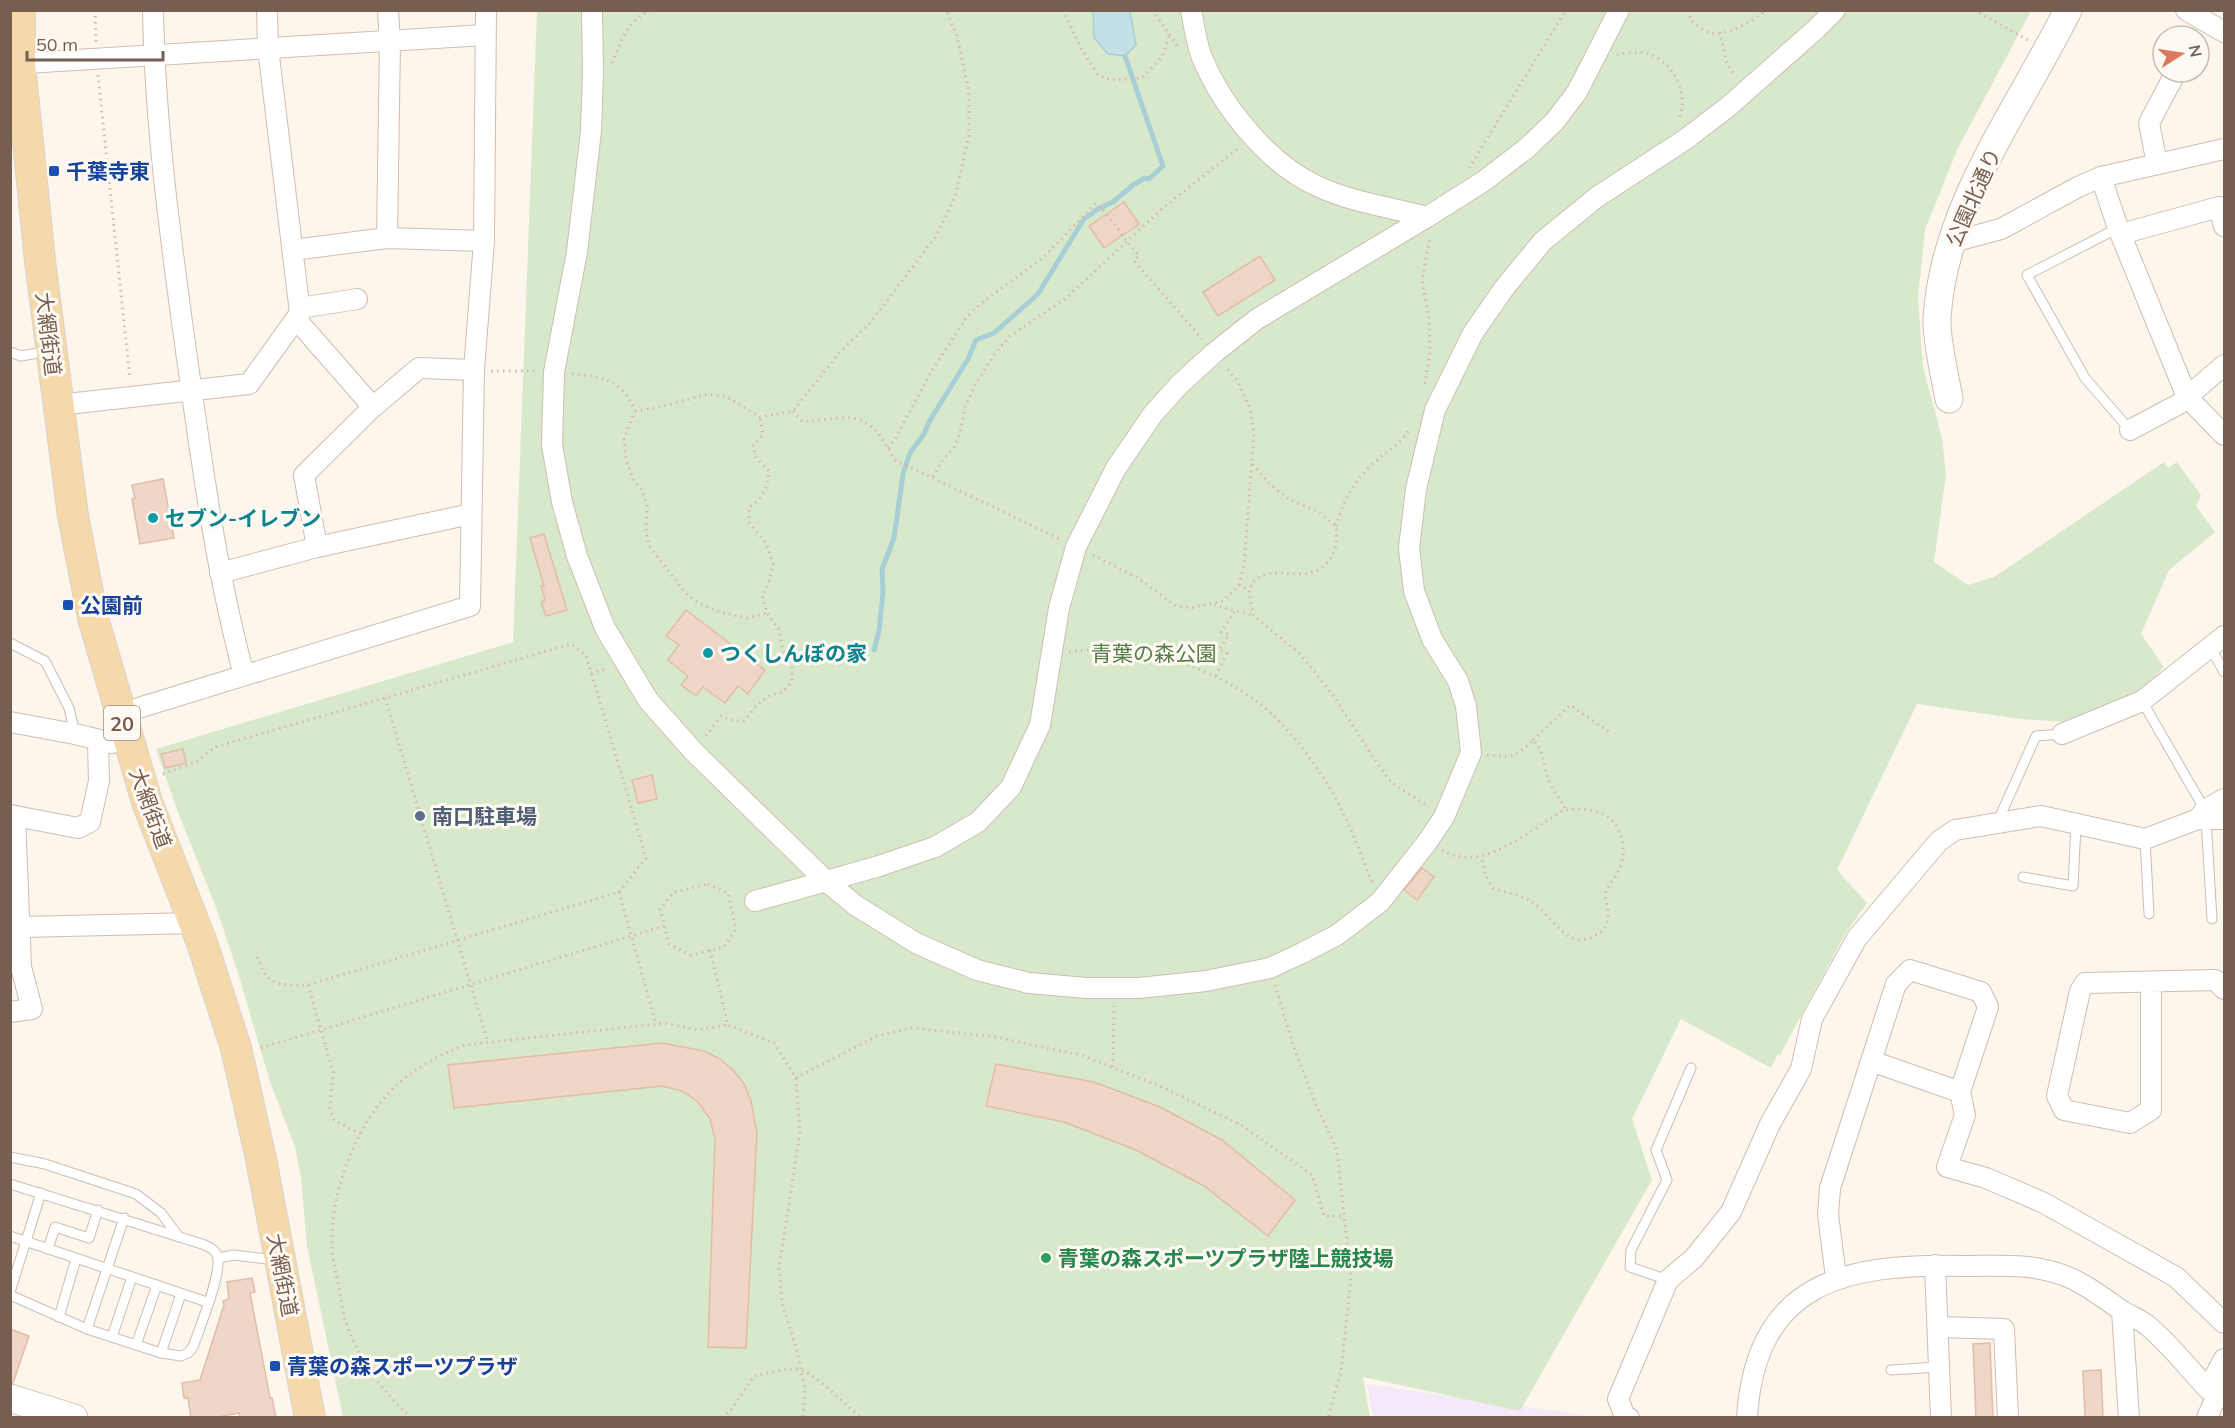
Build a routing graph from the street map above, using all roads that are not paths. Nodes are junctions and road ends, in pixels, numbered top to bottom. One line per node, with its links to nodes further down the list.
1 (20, 10): 18 (main road, 大網街道 / 20)
2 (153, 10): 17 (street)
3 (267, 10): 16 (street)
4 (388, 10): 15 (street)
5 (486, 10): 14 (street)
6 (592, 10): 64 (street)
7 (1191, 10): 23 (street)
8 (1620, 10): 23 (street)
9 (1835, 10): 64 (street)
10 (2068, 10): 28 (street, 公園北通り)
11 (2186, 10): 12 (street)
12 (2203, 22): 13 (street)
13 (2224, 32)
14 (485, 35): 15 (street); 27 (street)
15 (390, 40): 16 (street); 26 (street)
16 (268, 48): 17 (street); 29 (street)
17 (154, 55): 18 (street); 36 (street)
18 (15, 64): 32 (main road, 大網街道 / 20)
19 (2169, 84): 21 (street)
20 (2224, 148): 21 (street)
21 (2157, 164): 22 (street)
22 (2101, 177): 25 (street); 28 (street)
23 (1427, 217): 64 (street)
24 (2224, 226): 25 (street)
25 (2119, 231): 37 (street); 41 (lane)
26 (387, 238): 27 (street); 29 (street)
27 (484, 241): 35 (street)
28 (1952, 242): 38 (street, 公園北通り)
29 (292, 250): 31 (street)
30 (357, 299): 31 (street)
31 (298, 313): 36 (street); 40 (street)
32 (51, 350): 33 (lane); 39 (main road, 大網街道 / 20)
33 (10, 351)
34 (2224, 365): 37 (street)
35 (474, 370): 40 (street); 43 (street)
36 (192, 392): 39 (street); 45 (street)
37 (2187, 397): 41 (street); 42 (street)
38 (1949, 399)
39 (58, 405): 51 (main road, 大網街道 / 20)
40 (373, 407): 44 (street)
41 (2130, 430)
42 (2224, 435)
43 (471, 514): 44 (street); 49 (street)
44 (317, 547): 45 (street)
45 (220, 573): 49 (street)
46 (2218, 642): 48 (lane); 50 (street)
47 (10, 643): 53 (lane)
48 (2224, 672)
49 (244, 675): 51 (street)
50 (2142, 701): 54 (street); 59 (lane)
51 (119, 714): 56 (main road, 大網街道 / 20)
52 (10, 722): 53 (street)
53 (75, 734): 55 (street)
54 (2062, 734): 60 (lane)
55 (98, 741): 56 (street); 58 (street)
56 (129, 746): 68 (main road, 大網街道 / 20)
57 (2224, 800): 59 (street)
58 (13, 815): 69 (street)
59 (2208, 817): 62 (street); 67 (lane)
60 (1997, 823): 61 (street); 92 (street)
61 (2076, 825): 62 (street); 63 (lane)
62 (2145, 839): 66 (lane)
63 (2023, 878)
64 (826, 881): 65 (street)
65 (755, 901)
66 (2149, 914)
67 (2212, 919)
68 (195, 923): 69 (street); 87 (main road, 大網街道 / 20)
69 (21, 927): 72 (street)
70 (2151, 982): 70 (street); 71 (street)
71 (2224, 989)
72 (10, 1012)
73 (1871, 1061): 75 (street); 75 (street); 91 (street)
74 (1691, 1068): 92 (lane)
75 (1960, 1092): 99 (street)
76 (10, 1157): 82 (lane)
77 (10, 1184): 78 (lane)
78 (41, 1193): 79 (lane); 83 (lane)
79 (98, 1210): 80 (lane); 84 (lane)
80 (124, 1218): 82 (lane); 89 (lane)
81 (10, 1236): 83 (lane)
82 (179, 1237): 86 (lane)
83 (27, 1242): 84 (lane); 94 (lane)
84 (48, 1249): 85 (lane)
85 (76, 1258): 89 (lane); 98 (lane)
86 (218, 1258): 87 (lane); 96 (lane)
87 (280, 1261): 111 (main road, 大網街道 / 20)
88 (1935, 1265): 91 (street); 97 (street); 100 (street)
89 (107, 1269): 90 (lane); 101 (lane)
90 (132, 1277): 93 (lane); 102 (lane)
91 (1836, 1278): 113 (street)
92 (1668, 1280): 112 (street)
93 (157, 1286): 95 (lane); 103 (lane)
94 (10, 1294): 98 (lane)
95 (182, 1294): 96 (lane); 104 (lane)
96 (207, 1302): 104 (lane)
97 (2122, 1311): 105 (street); 116 (street)
98 (59, 1317): 101 (lane)
99 (2224, 1323)
100 (1939, 1327): 106 (street); 115 (street)
101 (87, 1329): 102 (lane)
102 (112, 1337): 103 (lane)
103 (136, 1345): 104 (lane)
104 (161, 1353)
105 (2224, 1359)
106 (1939, 1367): 107 (lane); 114 (street)
107 (1891, 1370)
108 (2224, 1379): 117 (street)
109 (10, 1398): 110 (street)
110 (74, 1418)
111 (310, 1418)
112 (1629, 1418)
113 (1748, 1418)
114 (1941, 1418)
115 (2008, 1418)
116 (2129, 1418)
117 (2207, 1418)

